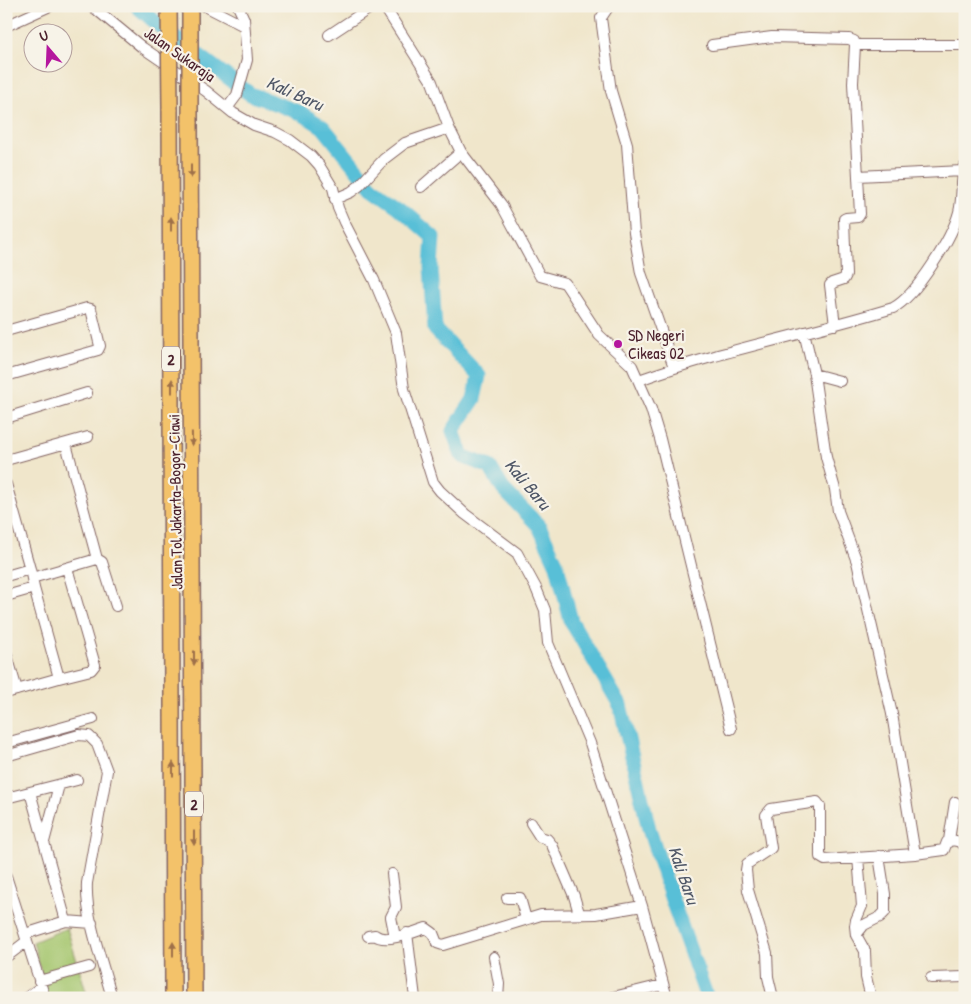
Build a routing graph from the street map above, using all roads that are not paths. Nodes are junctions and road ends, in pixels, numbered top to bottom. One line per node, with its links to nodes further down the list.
1 (50, 6): 10 (street)
2 (92, 6): 16 (street, Jalan Sukaraja)
3 (169, 6): 44 (highway, Jalan Tol Jakarta–Bogor–Ciawi / 2, one-way to 3, bridge)
4 (190, 6): 43 (highway, Jalan Tol Jakarta–Bogor–Ciawi / 2, one-way to 43, bridge)
5 (205, 6): 11 (street)
6 (238, 6): 11 (street)
7 (374, 6): 12 (street)
8 (384, 6): 17 (street)
9 (609, 6): 26 (street)
10 (6, 26)
11 (244, 26): 16 (street)
12 (329, 35)
13 (712, 45): 14 (street)
14 (855, 45): 15 (street); 20 (street)
15 (965, 45)
16 (228, 108): 22 (street, Jalan Sukaraja)
17 (450, 128): 18 (street); 22 (street)
18 (461, 152): 21 (street); 29 (street)
19 (964, 168): 20 (street); 23 (street)
20 (858, 176): 23 (street)
21 (421, 187)
22 (336, 199): 69 (street, Jalan Sukaraja)
23 (835, 326): 25 (street)
24 (6, 331): 28 (street)
25 (804, 332): 26 (street); 27 (street)
26 (674, 367): 29 (street)
27 (814, 374): 30 (street); 62 (street)
28 (6, 376)
29 (639, 380): 50 (street)
30 (840, 381)
31 (87, 393): 32 (street)
32 (6, 418)
33 (88, 438): 34 (street)
34 (66, 444): 35 (street); 37 (street)
35 (6, 460)
36 (6, 484): 40 (street)
37 (97, 559): 38 (street); 42 (street)
38 (67, 568): 40 (street); 46 (street)
39 (6, 576): 40 (street)
40 (32, 578): 41 (street); 46 (street)
41 (6, 596)
42 (116, 606)
43 (194, 609): 44 (highway); 90 (highway, Jalan Tol Jakarta–Bogor–Ciawi / 2, one-way to 90)
44 (173, 610): 89 (highway, Jalan Tol Jakarta–Bogor–Ciawi / 2, one-way to 44)
45 (6, 652): 47 (street)
46 (59, 678): 47 (street)
47 (17, 690): 48 (street)
48 (6, 693)
49 (93, 720): 51 (street)
50 (731, 729)
51 (6, 743)
52 (6, 756): 73 (street)
53 (77, 780): 54 (street)
54 (59, 785): 55 (street); 60 (street)
55 (30, 792): 56 (street); 60 (street)
56 (6, 798)
57 (955, 802): 59 (street)
58 (531, 823): 70 (street)
59 (950, 840): 61 (street); 62 (street)
60 (44, 843): 72 (street)
61 (965, 846)
62 (914, 854): 63 (street)
63 (879, 856): 64 (street); 75 (street)
64 (858, 857): 75 (street); 95 (street)
65 (392, 874): 77 (street)
66 (6, 876): 68 (street)
67 (507, 898): 71 (street)
68 (10, 900): 78 (street)
69 (642, 906): 70 (street); 85 (street, Jalan Sukaraja)
70 (579, 913): 71 (street)
71 (526, 919): 74 (street)
72 (66, 921): 73 (street); 78 (street)
73 (92, 923): 88 (street)
74 (407, 933): 77 (street); 91 (street)
75 (856, 935): 96 (street)
76 (368, 936): 77 (street)
77 (395, 937)
78 (26, 938): 79 (street); 84 (street)
79 (6, 957)
80 (494, 957): 92 (street)
81 (90, 967): 84 (street)
82 (965, 977): 83 (street)
83 (931, 978)
84 (40, 984): 86 (street); 87 (street)
85 (662, 985): 93 (street); 94 (street, Jalan Sukaraja)
86 (26, 998)
87 (45, 998)
88 (112, 998)
89 (173, 998)
90 (194, 998)
91 (415, 998)
92 (498, 998)
93 (609, 998)
94 (667, 998)
95 (773, 998)
96 (870, 998)

